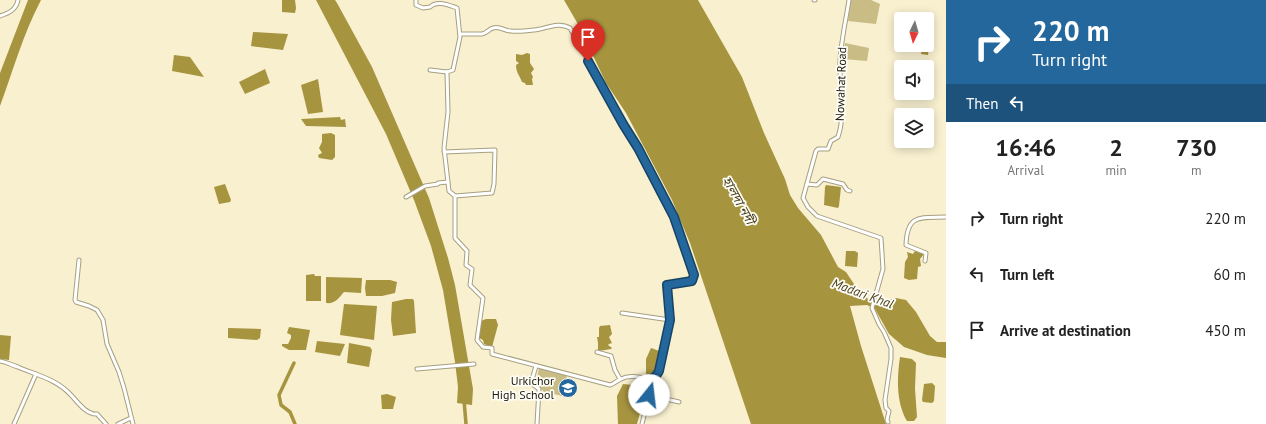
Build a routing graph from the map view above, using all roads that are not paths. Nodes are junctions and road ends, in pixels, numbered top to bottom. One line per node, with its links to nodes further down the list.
1 (18, 0): 4 (street)
2 (416, 0): 5 (street)
3 (849, 0): 10 (street, Nowahat Road)
4 (0, 16)
5 (460, 34): 7 (street); 18 (street)
6 (430, 70): 7 (street)
7 (447, 72): 8 (street)
8 (444, 152): 9 (street); 12 (street)
9 (448, 182): 12 (street); 13 (street)
10 (807, 184): 11 (street); 30 (street, Nowahat Road)
11 (850, 191)
12 (455, 196): 22 (street)
13 (406, 197)
14 (946, 218): 16 (street)
15 (79, 260): 29 (street)
16 (925, 261)
17 (622, 313): 18 (street)
18 (670, 320): 26 (street)
19 (597, 352): 25 (street)
20 (0, 361): 24 (street)
21 (474, 364): 23 (street)
22 (536, 366): 25 (street); 35 (street)
23 (417, 369)
24 (36, 374): 31 (street); 32 (street)
25 (620, 379): 26 (street)
26 (651, 379): 27 (street)
27 (649, 395): 28 (street); 36 (street)
28 (679, 402)
29 (131, 418): 33 (street); 34 (street)
30 (888, 422)
31 (14, 424)
32 (106, 424)
33 (118, 424)
34 (133, 424)
35 (537, 424)
36 (642, 424)

